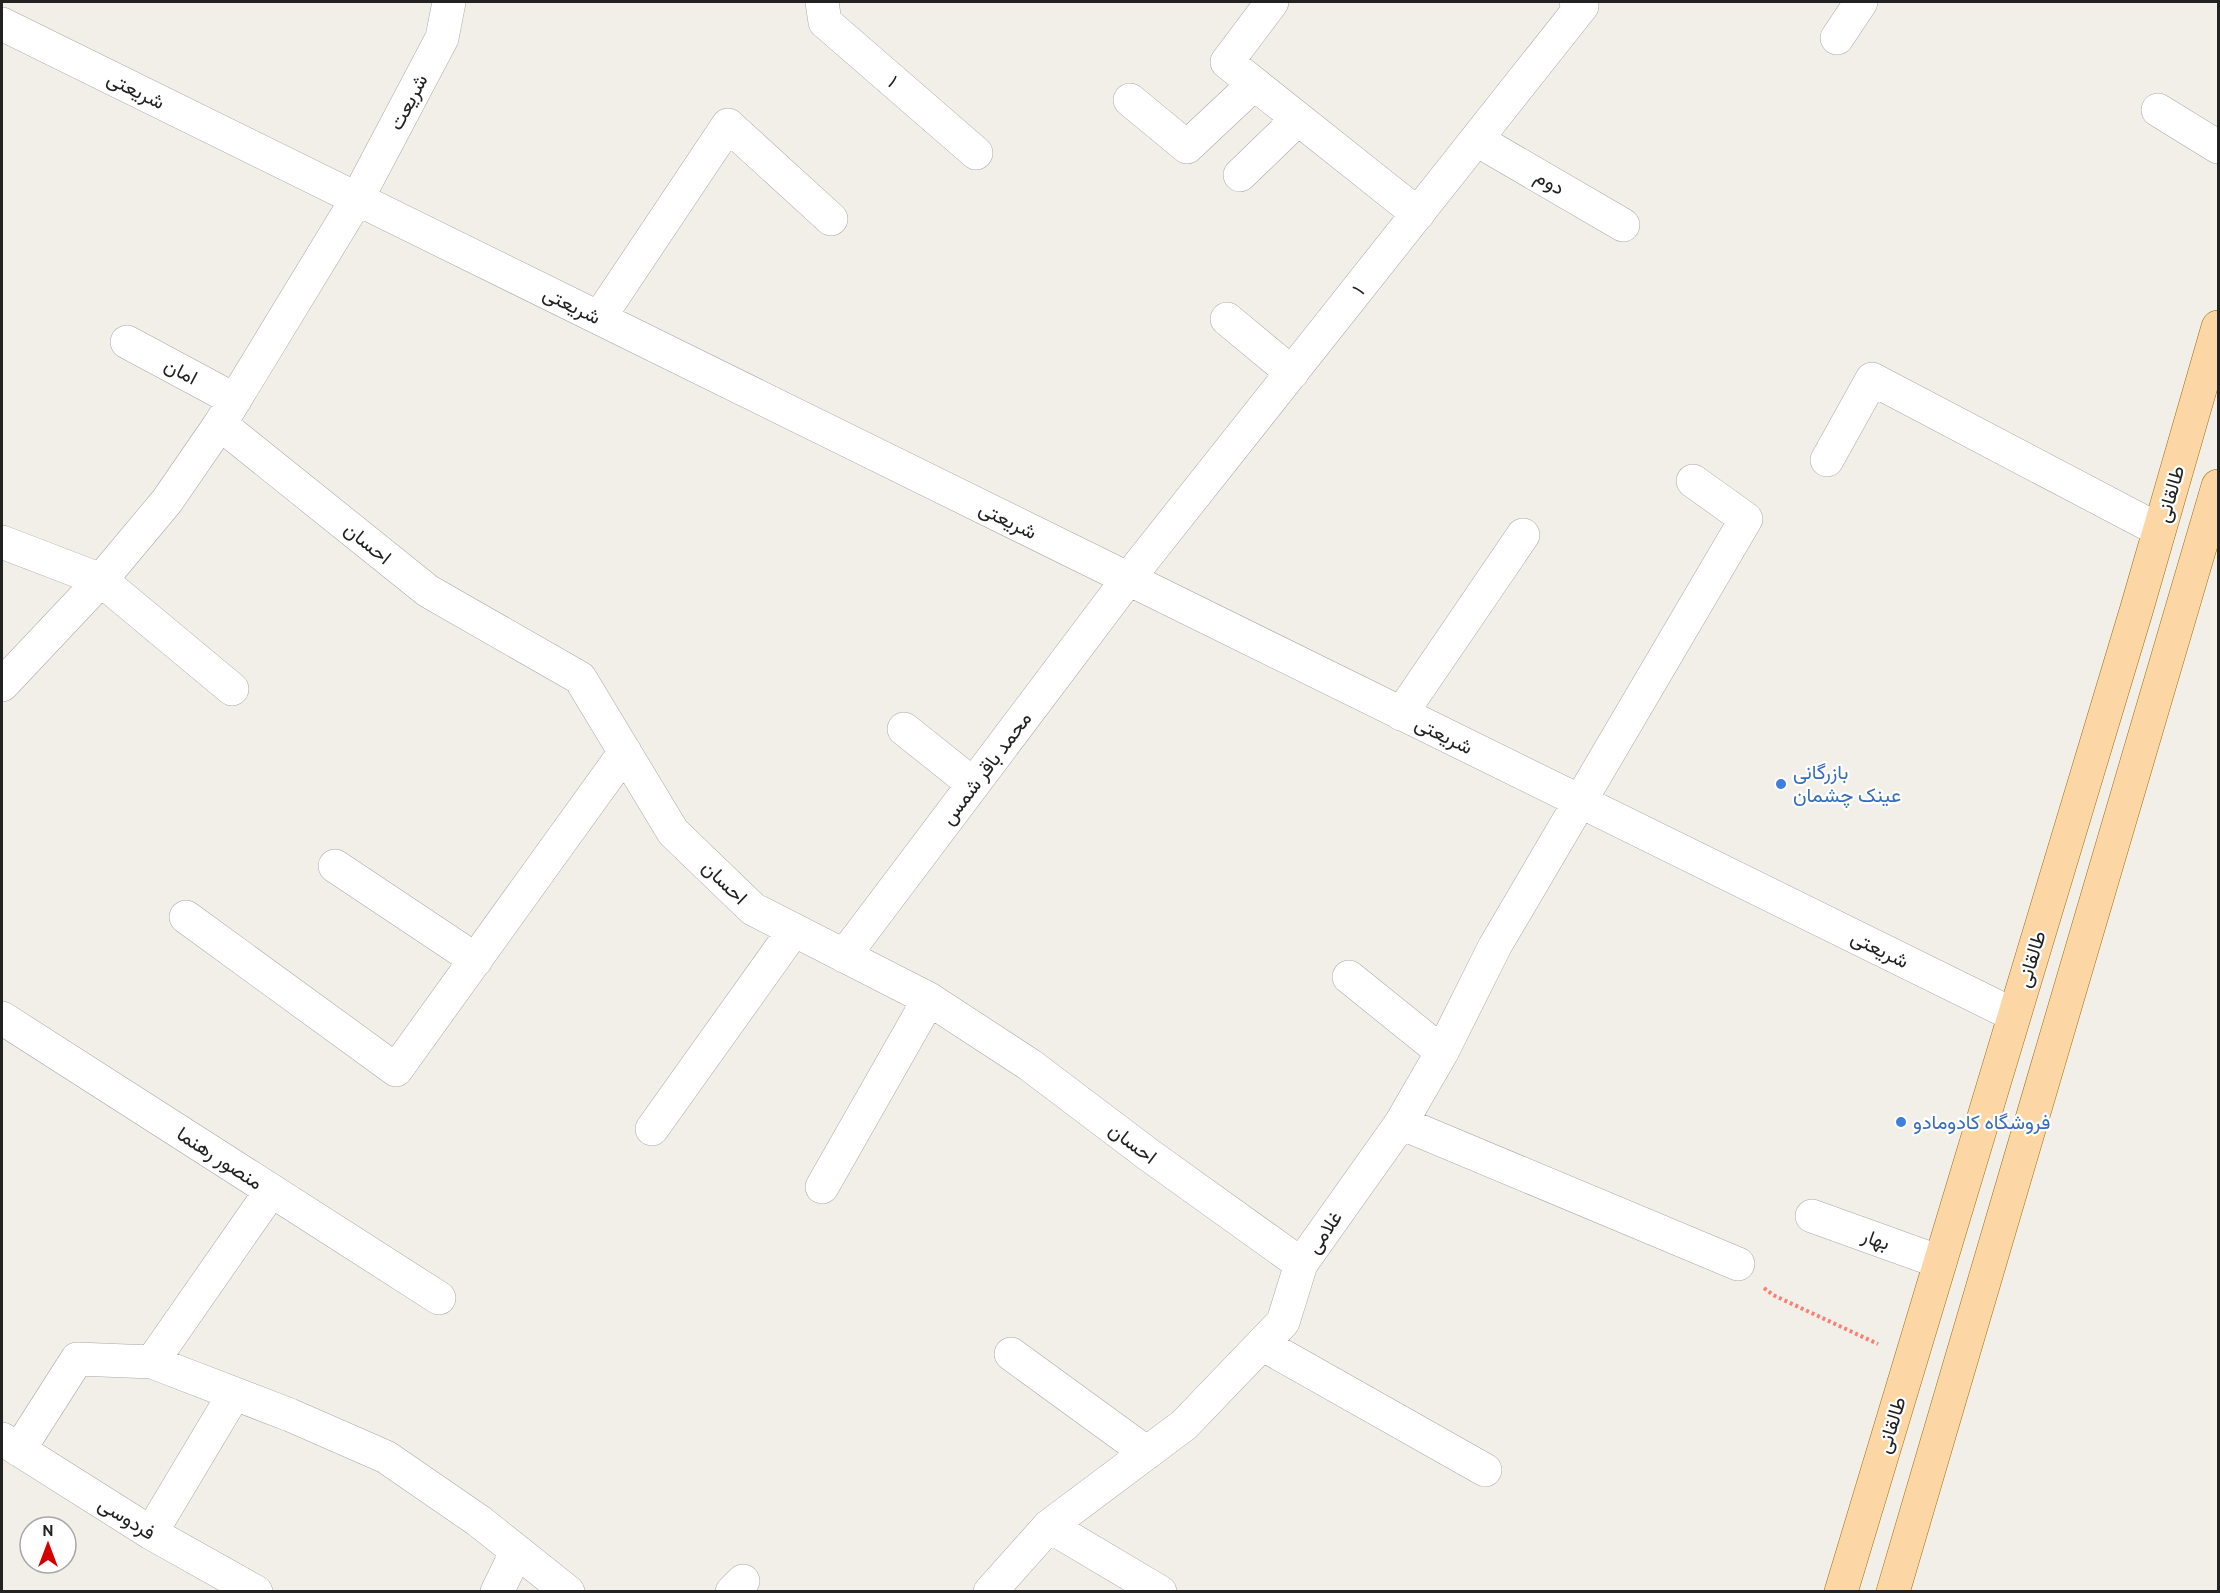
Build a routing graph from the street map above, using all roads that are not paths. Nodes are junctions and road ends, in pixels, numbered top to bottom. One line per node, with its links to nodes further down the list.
1 (449, 2): 16 (street, شریعت)
2 (822, 2): 14 (street, ۱)
3 (1272, 2): 8 (street)
4 (1576, 2): 12 (street, ۱)
5 (1862, 2): 7 (street)
6 (2, 24): 16 (street, شریعتی)
7 (1837, 38)
8 (1254, 84): 9 (street); 11 (street)
9 (1130, 100)
10 (2158, 110): 13 (street)
11 (1298, 119): 15 (street); 17 (street)
12 (1476, 140): 17 (street, ۱); 19 (street, دوم)
13 (2218, 147)
14 (976, 153)
15 (1240, 175)
16 (357, 199): 20 (street, شریعتی); 25 (street, شریعت)
17 (1418, 214): 24 (street, ۱)
18 (831, 219): 20 (street)
19 (1623, 225)
20 (599, 318): 32 (street, شریعتی)
21 (1227, 319): 24 (street)
22 (2218, 327): 29 (main road, طالقانی)
23 (127, 342): 25 (street, امان)
24 (1292, 373): 32 (street, ۱)
25 (228, 412): 33 (street, شریعت); 38 (street, احسان)
26 (1827, 460): 29 (street)
27 (1693, 481): 40 (street, غلامی)
28 (2218, 486): 76 (main road)
29 (2159, 530): 48 (main road, طالقانی)
30 (1522, 535): 36 (street)
31 (2, 542): 33 (street)
32 (1128, 579): 36 (street, شریعتی); 39 (street, محمد باقر شمس)
33 (101, 580): 34 (street, شریعت); 35 (street)
34 (2, 684)
35 (232, 689)
36 (1401, 714): 40 (street, شریعتی)
37 (904, 729): 39 (street)
38 (625, 752): 43 (street, احسان); 45 (street)
39 (973, 784): 44 (street, محمد باقر شمس)
40 (1579, 801): 48 (street, شریعتی); 50 (street, غلامی)
41 (335, 866): 45 (street)
42 (186, 916): 45 (street)
43 (794, 930): 44 (street, احسان); 52 (street)
44 (843, 956): 47 (street, احسان)
45 (476, 960)
46 (1349, 977): 50 (street)
47 (929, 999): 53 (street); 57 (street, احسان)
48 (2014, 1015): 56 (main road, طالقانی)
49 (2, 1018): 54 (street, منصور رهنما)
50 (1442, 1052): 51 (street, غلامی)
51 (1401, 1123): 57 (street, غلامی); 58 (street)
52 (652, 1129)
53 (822, 1187)
54 (272, 1191): 59 (street, منصور رهنما); 62 (street)
55 (1812, 1216): 56 (street, بهار)
56 (1940, 1262): 75 (main road, طالقانی)
57 (1301, 1264): 60 (street, غلامی)
58 (1738, 1264)
59 (439, 1298)
60 (1262, 1344): 65 (street, غلامی); 66 (street)
61 (1011, 1354): 65 (street)
62 (152, 1362): 63 (street); 64 (street)
63 (234, 1394): 68 (street); 69 (street)
64 (10, 1444): 68 (street, فردوسی)
65 (1147, 1453): 67 (street, غلامی)
66 (1485, 1470)
67 (1049, 1526): 73 (street, غلامی); 74 (street)
68 (151, 1533): 70 (street, فردوسی)
69 (517, 1551): 71 (street); 72 (street)
70 (256, 1592)
71 (497, 1592)
72 (568, 1592)
73 (990, 1592)
74 (1160, 1592)
75 (1841, 1592)
76 (1893, 1592)

